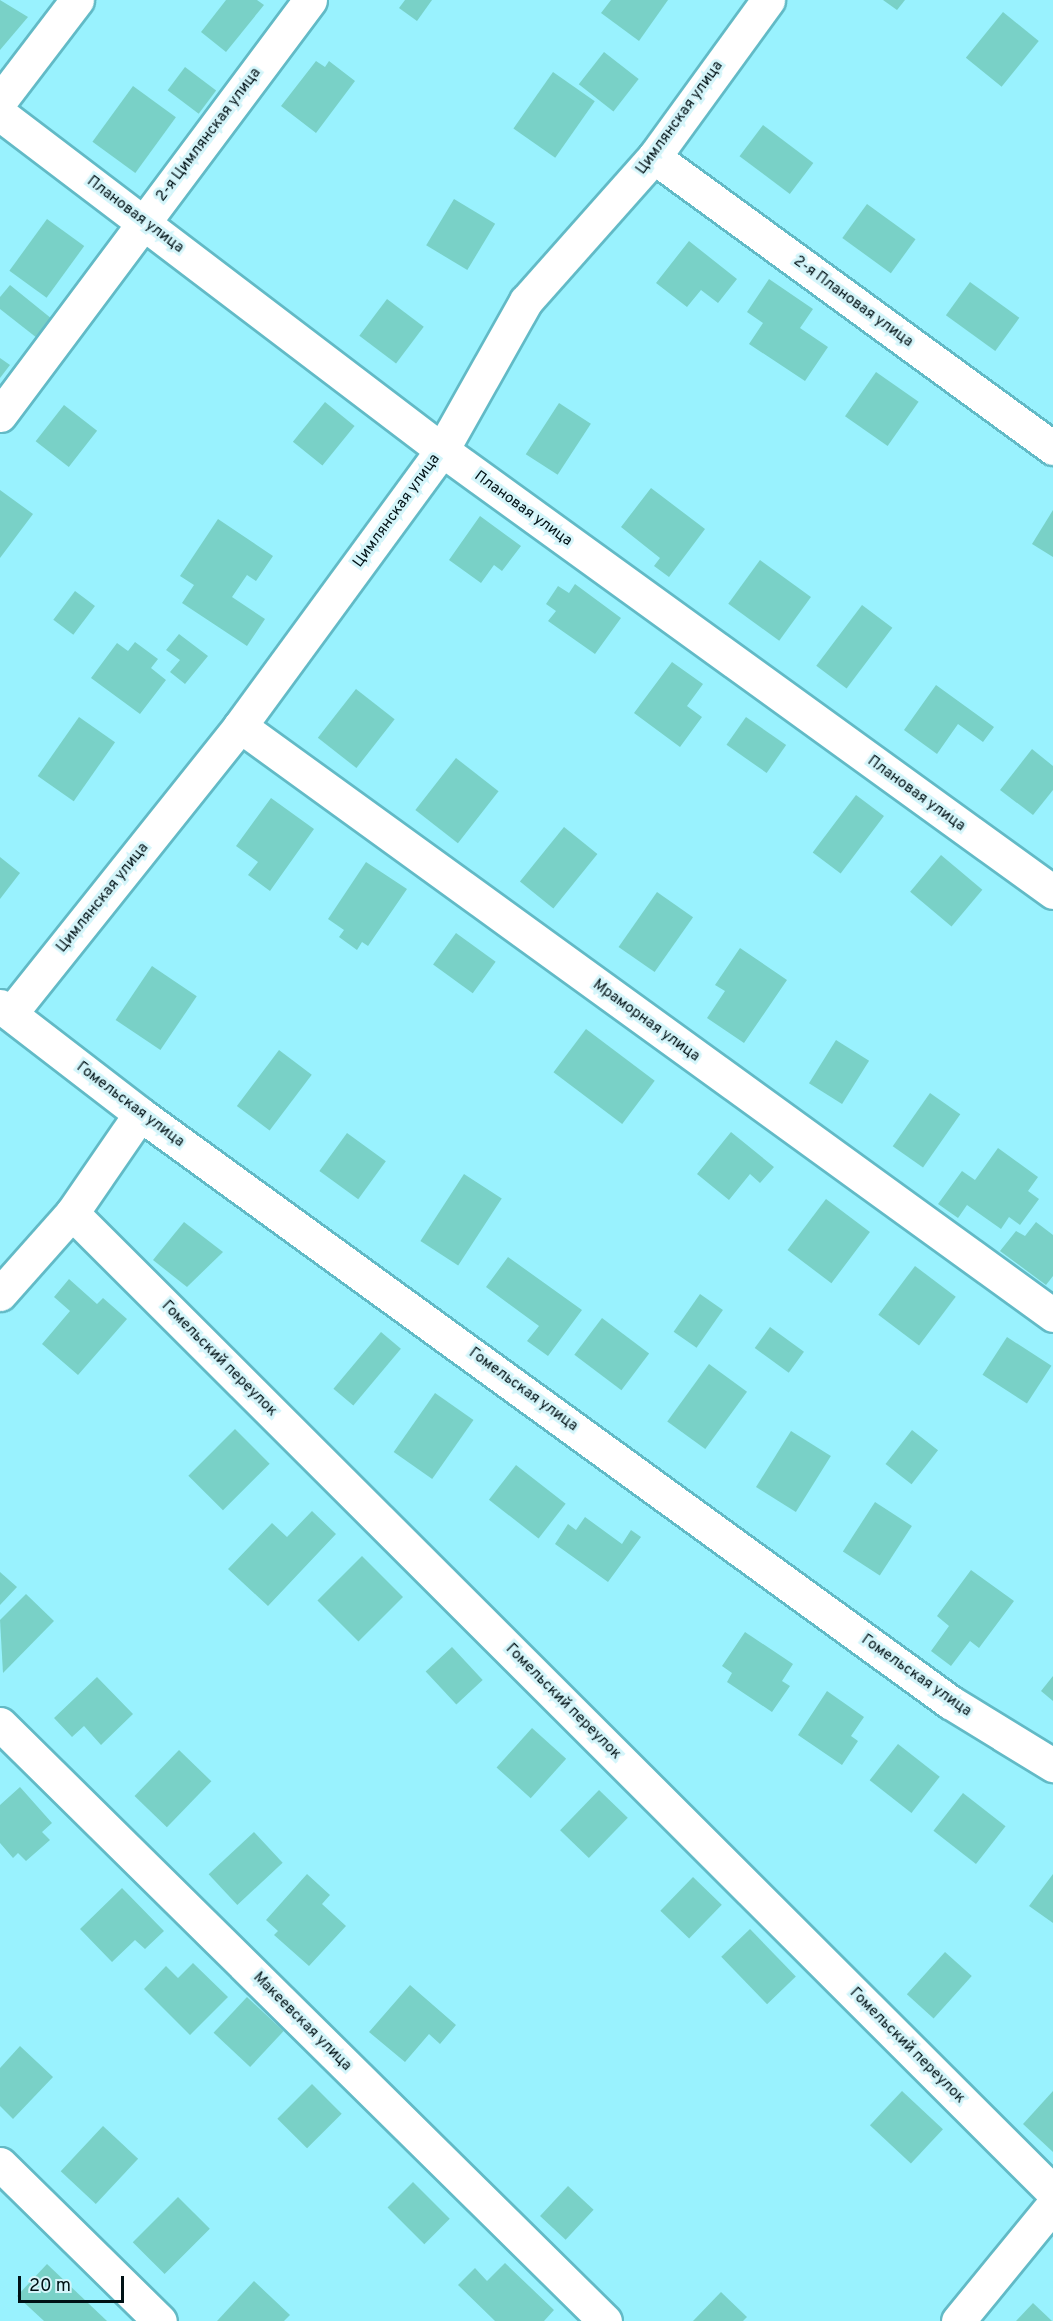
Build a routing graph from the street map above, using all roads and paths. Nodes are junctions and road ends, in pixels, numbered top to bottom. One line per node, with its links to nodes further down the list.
1 (77, 0): 4 (street)
2 (310, 0): 7 (street, 2-я Цимлянская улица)
3 (768, 0): 6 (street, Цимлянская улица)
4 (0, 101)
5 (0, 114): 7 (street, Плановая улица)
6 (654, 157): 9 (street, 2-я Плановая улица); 10 (street, Цимлянская улица)
7 (145, 222): 8 (street, 2-я Цимлянская улица); 10 (street, Плановая улица)
8 (0, 415)
9 (1053, 448)
10 (442, 450): 11 (street, Цимлянская улица); 12 (street, Плановая улица)
11 (240, 726): 13 (street, Цимлянская улица); 17 (street, Мраморная улица)
12 (1053, 892)
13 (5, 1010): 14 (street, Гомельская улица)
14 (140, 1114): 15 (street); 19 (street, Гомельская улица)
15 (72, 1213): 16 (street); 21 (street, Гомельский переулок)
16 (0, 1294)
17 (1053, 1315)
18 (0, 1724): 24 (street, Макеевская улица)
19 (1053, 1765)
20 (0, 2164): 23 (street)
21 (1053, 2192)
22 (1053, 2205): 25 (street)
23 (160, 2321)
24 (605, 2321)
25 (958, 2321)

